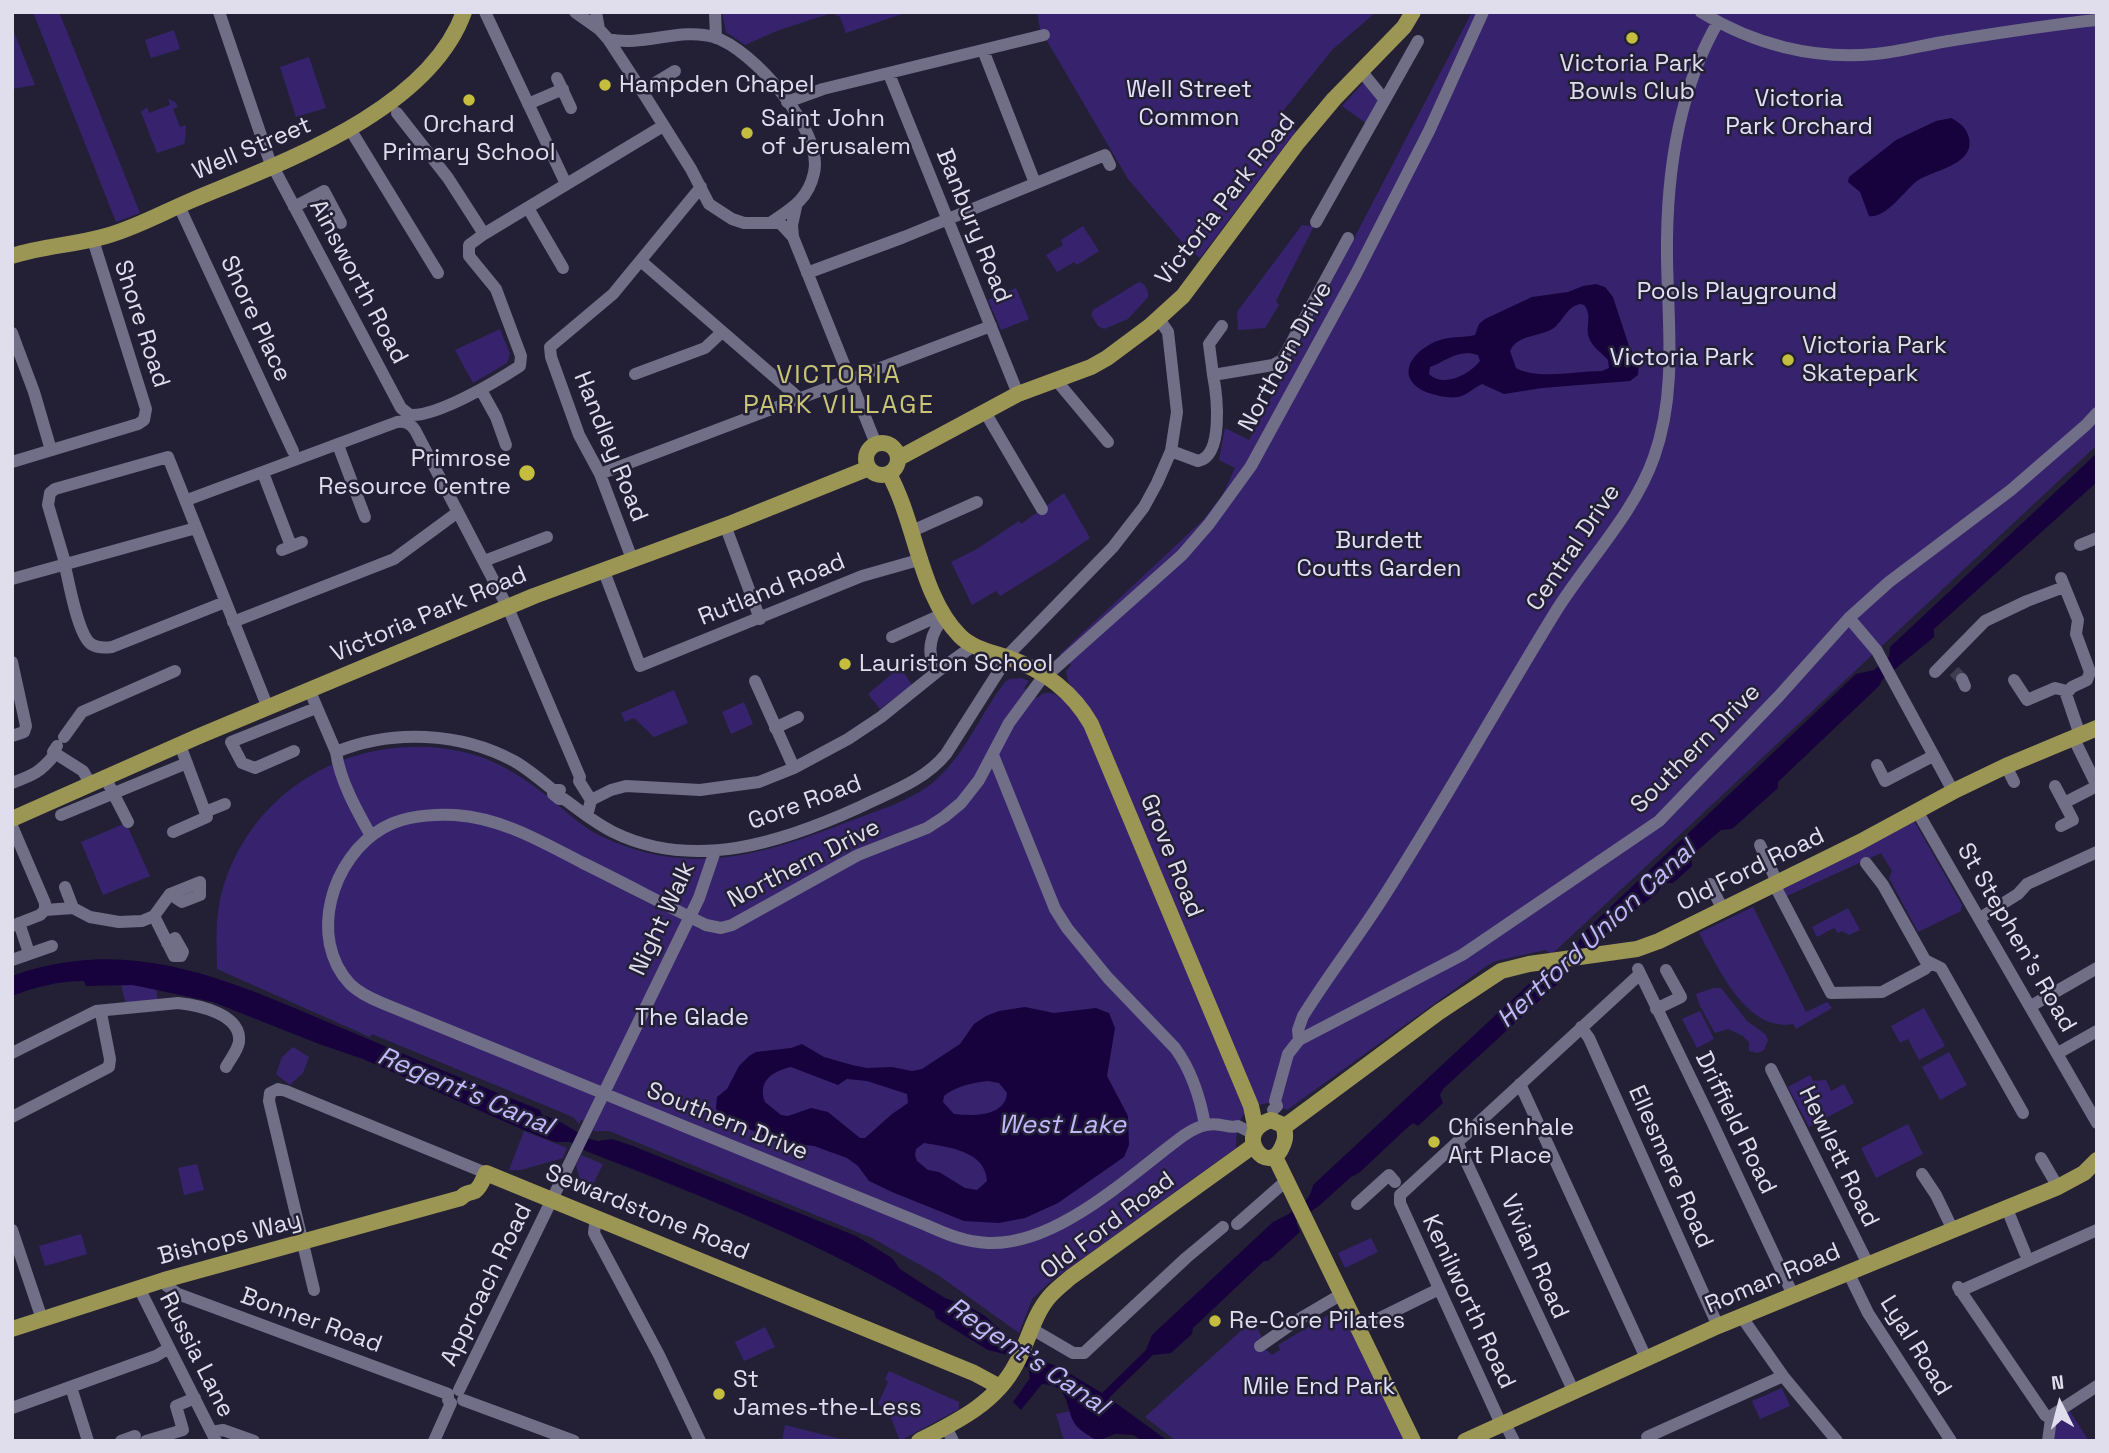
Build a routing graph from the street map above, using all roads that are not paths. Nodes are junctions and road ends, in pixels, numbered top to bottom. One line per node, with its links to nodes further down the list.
1 (219, 12): 31 (street, Ainsworth Road)
2 (464, 12): 29 (main road, Well Street)
3 (485, 12): 25 (street)
4 (575, 12): 12 (street)
5 (596, 12): 12 (street)
6 (715, 12): 14 (street)
7 (1413, 12): 20 (main road, Victoria Park Road)
8 (1483, 12): 108 (street, Northern Drive)
9 (1701, 12): 11 (street)
10 (2097, 20): 11 (street)
11 (1718, 22): 181 (street, Central Drive)
12 (603, 34): 15 (street); 18 (street)
13 (1044, 35): 17 (street)
14 (716, 38): 15 (street); 24 (street)
15 (624, 41): 18 (street)
16 (1418, 41): 23 (street)
17 (983, 50): 21 (street); 32 (street)
18 (618, 55): 22 (street)
19 (675, 71): 22 (street)
20 (1362, 72): 23 (street); 52 (main road, Victoria Park Road)
21 (889, 74): 24 (street); 39 (street, Banbury Road)
22 (642, 91): 28 (street)
23 (1384, 99): 40 (street)
24 (787, 102): 37 (street)
25 (528, 104): 26 (street); 33 (street)
26 (571, 108)
27 (397, 113): 43 (street)
28 (663, 126): 33 (street); 34 (street)
29 (349, 130): 31 (main road, Well Street); 50 (street)
30 (1107, 160): 32 (street)
31 (272, 166): 35 (main road, Well Street); 36 (street, Ainsworth Road)
32 (1035, 183): 39 (street)
33 (566, 184): 38 (street)
34 (701, 187): 42 (street); 48 (street)
35 (179, 206): 46 (main road, Well Street); 72 (street, Shore Place)
36 (294, 207): 41 (street); 66 (street, Ainsworth Road)
37 (796, 207): 42 (street); 44 (street)
38 (528, 208): 43 (street); 49 (street)
39 (946, 219): 51 (street); 53 (street, Banbury Road)
40 (1316, 222)
41 (341, 223)
42 (770, 223): 44 (street)
43 (484, 234): 61 (street)
44 (793, 237): 51 (street)
45 (1348, 238): 58 (street)
46 (93, 240): 47 (main road, Well Street); 71 (street, Shore Road)
47 (12, 256)
48 (642, 262): 55 (street); 78 (street, Handley Road)
49 (563, 268)
50 (438, 273)
51 (807, 273): 59 (street)
52 (1159, 318): 60 (main road, Victoria Park Road); 73 (street, Gore Road)
53 (990, 326): 59 (street); 62 (street, Banbury Road)
54 (1222, 326): 58 (street)
55 (722, 332): 57 (street); 63 (street)
56 (12, 333): 71 (street)
57 (635, 373)
58 (1213, 375): 73 (street)
59 (850, 379): 63 (street); 68 (street)
60 (1056, 380): 62 (main road, Victoria Park Road); 67 (street)
61 (481, 390): 66 (street); 70 (street)
62 (1018, 394): 64 (main road, Victoria Park Road)
63 (800, 399): 78 (street)
64 (985, 412): 74 (main road, Victoria Park Road); 82 (street)
65 (2097, 413): 101 (street, Southern Drive)
66 (408, 419): 69 (street); 83 (street, Ainsworth Road)
67 (1108, 442)
68 (876, 444): 74 (main road); 76 (main road)
69 (338, 445): 77 (street); 84 (street)
70 (506, 445)
71 (51, 450): 75 (street)
72 (293, 451)
73 (1171, 451): 106 (street, Gore Road)
74 (899, 458): 79 (main road)
75 (12, 462)
76 (869, 468): 79 (main road); 85 (main road, Victoria Park Road)
77 (262, 473): 80 (street); 91 (street)
78 (600, 474): 92 (street, Handley Road)
79 (889, 474): 87 (main road)
80 (187, 500): 86 (street); 95 (street)
81 (977, 502): 87 (street)
82 (1042, 509)
83 (458, 512): 94 (street, Ainsworth Road); 103 (street)
84 (364, 517)
85 (725, 525): 92 (main road, Victoria Park Road); 102 (street)
86 (196, 528): 95 (street); 98 (street)
87 (912, 530): 93 (main road)
88 (547, 537): 94 (street)
89 (2097, 538): 90 (street)
90 (2080, 545)
91 (292, 546)
92 (632, 559): 96 (main road, Victoria Park Road)
93 (922, 559): 100 (main road); 102 (street, Rutland Road)
94 (484, 561): 99 (street, Ainsworth Road)
95 (65, 566): 97 (street); 98 (street)
96 (603, 569): 99 (main road, Victoria Park Road); 102 (street, Rutland Road)
97 (12, 579)
98 (225, 603): 103 (street)
99 (508, 607): 115 (main road, Victoria Park Road); 141 (street, Ainsworth Road)
100 (944, 615): 104 (street); 105 (main road); 110 (street)
101 (1849, 618): 129 (street); 181 (street, Southern Drive)
102 (760, 619)
103 (233, 622): 117 (street)
104 (892, 637)
105 (973, 646): 106 (main road, Grove Road); 110 (street)
106 (1007, 657): 155 (street, Gore Road); 194 (main road, Grove Road)
107 (12, 662): 122 (street)
108 (1053, 670)
109 (175, 671): 125 (street)
110 (938, 671): 133 (street)
111 (1935, 672): 116 (street)
112 (2014, 680): 116 (street)
113 (755, 681): 120 (street)
114 (1040, 681): 128 (street, Northern Drive)
115 (309, 689): 117 (main road, Victoria Park Road); 118 (street)
116 (2067, 691): 123 (street)
117 (268, 708): 124 (main road, Victoria Park Road)
118 (316, 708): 126 (street); 127 (street)
119 (797, 717): 120 (street)
120 (775, 728): 133 (street)
121 (2097, 728): 123 (main road, Old Ford Road)
122 (18, 734)
123 (2077, 736): 132 (main road, Old Ford Road); 138 (street)
124 (180, 745): 130 (street); 134 (main road, Victoria Park Road)
125 (57, 747): 134 (street); 136 (street)
126 (294, 751)
127 (336, 752): 147 (street, Gore Road); 153 (street)
128 (993, 755): 166 (street, Northern Drive); 192 (street)
129 (1933, 756): 131 (street); 139 (street)
130 (187, 763): 140 (street); 145 (street)
131 (1877, 765)
132 (2006, 766): 135 (street); 139 (main road, Old Ford Road)
133 (794, 768): 141 (street)
134 (98, 780): 140 (street); 148 (main road, Victoria Park Road)
135 (2014, 782)
136 (12, 783)
137 (2055, 786): 142 (street)
138 (2097, 786): 142 (street)
139 (1953, 791): 144 (main road, Old Ford Road)
140 (113, 792): 146 (street); 149 (street)
141 (591, 800): 147 (street)
142 (2064, 803): 151 (street)
143 (225, 804): 145 (street)
144 (1917, 811): 158 (main road, Old Ford Road); 167 (street, St Stephen's Road)
145 (205, 812): 152 (street)
146 (61, 815)
147 (587, 817): 155 (street, Gore Road)
148 (12, 819)
149 (128, 822)
150 (12, 826): 164 (street)
151 (2061, 826)
152 (173, 832)
153 (371, 836): 166 (street, Northern Drive); 187 (street, Southern Drive)
154 (1760, 845): 158 (street)
155 (715, 852): 166 (street, Night Walk)
156 (2097, 852): 167 (street)
157 (1866, 863): 173 (street)
158 (1775, 883): 163 (main road, Old Ford Road); 173 (street)
159 (1710, 884): 163 (street)
160 (65, 887): 162 (street)
161 (170, 894): 165 (street)
162 (73, 908): 164 (street); 165 (street)
163 (1722, 908): 193 (main road, Old Ford Road)
164 (45, 910): 168 (street)
165 (154, 916): 169 (street)
166 (689, 917): 187 (street, Night Walk)
167 (1980, 918): 176 (street, St Stephen's Road)
168 (16, 925): 171 (street)
169 (167, 943)
170 (52, 946): 171 (street)
171 (29, 954): 172 (street)
172 (12, 960)
173 (1930, 963): 189 (street)
174 (2097, 968): 176 (street)
175 (1666, 970): 177 (street)
176 (2031, 1006): 183 (street, St Stephen's Road)
177 (1656, 1009): 179 (street, Driffield Road); 223 (street, Driffield Road)
178 (101, 1013): 182 (street); 184 (street); 190 (street)
179 (1584, 1025): 186 (street); 227 (street, Ellesmere Road)
180 (2097, 1031): 183 (street)
181 (1299, 1040): 188 (street)
182 (12, 1053)
183 (2058, 1053): 191 (street, St Stephen's Road)
184 (226, 1067)
185 (1771, 1069): 216 (street, Hewlett Road)
186 (1520, 1084): 195 (street); 232 (street)
187 (604, 1093): 192 (street, Southern Drive); 199 (street, Night Walk)
188 (1275, 1101)
189 (2024, 1113)
190 (12, 1117)
191 (2097, 1123)
192 (1205, 1125): 194 (street)
193 (1284, 1127): 194 (main road); 196 (main road)
194 (1251, 1132): 196 (main road); 229 (main road, Old Ford Road)
195 (1457, 1142): 204 (street); 237 (street, Vivian Road)
196 (1275, 1157): 202 (main road)
197 (2041, 1158): 203 (street)
198 (2097, 1160): 203 (main road, Roman Road)
199 (569, 1162): 205 (street, Approach Road)
200 (1922, 1174): 212 (street)
201 (491, 1175): 205 (main road, Sewardstone Road); 214 (main road, Bishops Way); 214 (street, Sewardstone Road)
202 (1290, 1187): 209 (street); 222 (main road)
203 (2058, 1187): 207 (main road, Roman Road)
204 (1400, 1190): 206 (street); 220 (street, Kenilworth Road)
205 (553, 1198): 208 (main road, Sewardstone Road); 238 (street, Approach Road)
206 (1357, 1204)
207 (2007, 1209): 212 (main road, Roman Road); 215 (street)
208 (596, 1217): 236 (main road, Sewardstone Road); 253 (street)
209 (1237, 1224)
210 (1223, 1227): 229 (street)
211 (12, 1230): 225 (street)
212 (1952, 1230): 216 (main road, Roman Road)
213 (2097, 1230): 241 (street)
214 (302, 1243): 218 (main road, Bishops Way); 221 (street)
215 (2025, 1253)
216 (1868, 1264): 217 (main road, Roman Road)
217 (1848, 1272): 223 (main road, Roman Road); 259 (street, Lyal Road)
218 (164, 1280): 219 (main road, Bishops Way); 238 (street, Bonner Road)
219 (139, 1288): 225 (main road, Bishops Way); 231 (street, Russia Lane)
220 (1439, 1289): 226 (street); 242 (street, Kenilworth Road)
221 (314, 1290)
222 (1342, 1294): 230 (street); 255 (main road)
223 (1793, 1295): 224 (main road, Roman Road)
224 (1741, 1316): 227 (main road, Roman Road); 233 (street)
225 (42, 1319): 228 (main road, Bishops Way)
226 (1368, 1324)
227 (1718, 1326): 232 (main road, Roman Road)
228 (12, 1329)
229 (1029, 1335): 236 (main road, Old Ford Road)
230 (1267, 1346)
231 (169, 1348): 235 (street); 239 (street, Russia Lane)
232 (1646, 1358): 237 (main road, Roman Road)
233 (1783, 1376): 246 (street); 258 (street)
234 (2097, 1386): 241 (street)
235 (71, 1387): 240 (street); 248 (street)
236 (1000, 1387): 243 (main road, Old Ford Road)
237 (1573, 1390): 242 (main road, Roman Road)
238 (455, 1397): 251 (street, Approach Road); 252 (street, Bonner Road)
239 (195, 1398): 244 (street, Russia Lane); 245 (street)
240 (12, 1408)
241 (2051, 1419): 247 (street)
242 (1502, 1423): 256 (main road, Roman Road); 257 (street, Kenilworth Road)
243 (950, 1434): 254 (main road, Old Ford Road)
244 (214, 1436): 250 (street)
245 (140, 1439): 249 (street)
246 (1648, 1439)
247 (2044, 1440)
248 (88, 1441)
249 (121, 1441)
250 (254, 1441)
251 (434, 1441)
252 (574, 1441)
253 (700, 1441)
254 (919, 1441)
255 (1413, 1441)
256 (1465, 1441)
257 (1514, 1441)
258 (1837, 1441)
259 (1951, 1441)

